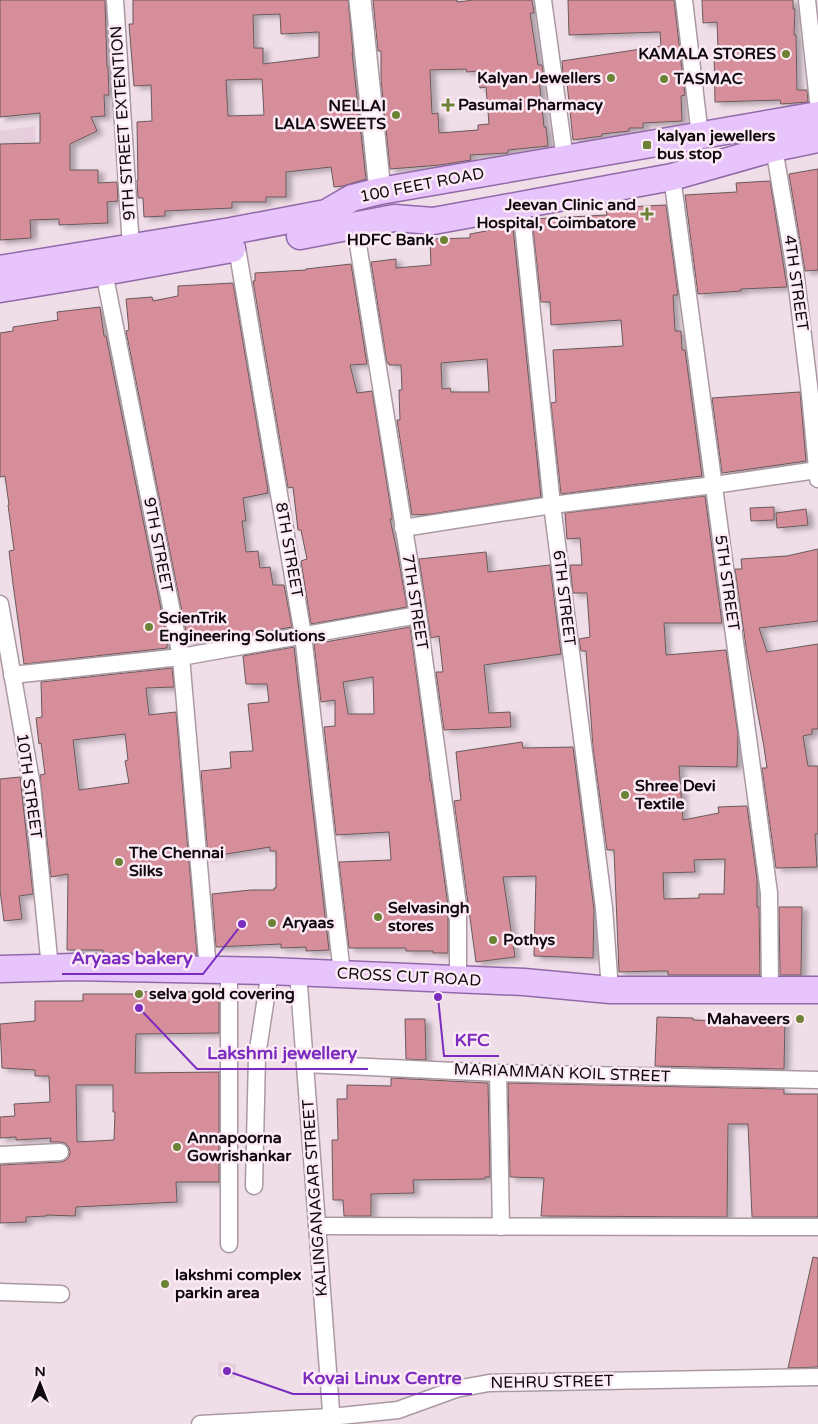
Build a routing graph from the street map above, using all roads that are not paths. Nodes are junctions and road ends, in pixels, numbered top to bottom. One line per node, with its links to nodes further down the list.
1 (115, 0): 17 (street, 9TH STREET EXTENTION)
2 (360, 0): 14 (street)
3 (543, 0): 12 (street)
4 (684, 0): 9 (street)
5 (807, 0): 6 (street)
6 (818, 101)
7 (818, 114): 9 (main road, 100 FEET ROAD)
8 (818, 128): 13 (main road)
9 (700, 136): 12 (main road, 100 FEET ROAD)
10 (818, 139): 11 (main road, 100 FEET ROAD)
11 (774, 148): 13 (main road, 100 FEET ROAD); 22 (street, 4TH STREET)
12 (565, 159): 14 (main road, 100 FEET ROAD)
13 (666, 169): 14 (main road); 14 (main road); 15 (main road, 100 FEET ROAD); 24 (street, 5TH STREET)
14 (387, 205): 15 (main road, 100 FEET ROAD); 16 (main road, 100 FEET ROAD); 17 (main road, 100 FEET ROAD)
15 (521, 205): 25 (street, 6TH STREET)
16 (355, 226): 18 (main road, 100 FEET ROAD); 26 (street, 7TH STREET)
17 (131, 247): 19 (main road, 100 FEET ROAD)
18 (237, 248): 20 (main road, 100 FEET ROAD); 29 (street, 8TH STREET)
19 (0, 269)
20 (104, 272): 21 (main road, 100 FEET ROAD); 30 (street, 9TH STREET)
21 (0, 289)
22 (814, 393): 23 (street, 4TH STREET)
23 (817, 475): 24 (street)
24 (714, 485): 25 (street); 41 (street, 5TH STREET)
25 (552, 505): 26 (street); 39 (street, 6TH STREET)
26 (403, 528): 28 (street, 7TH STREET)
27 (0, 604): 31 (street, 10TH STREET)
28 (418, 615): 29 (street); 38 (street, 7TH STREET)
29 (303, 635): 30 (street); 37 (street, 8TH STREET)
30 (181, 657): 31 (street); 34 (street, 9TH STREET)
31 (7, 665): 32 (street, 10TH STREET)
32 (50, 968): 33 (main road, CROSS CUT ROAD); 34 (main road, CROSS CUT ROAD)
33 (0, 969)
34 (218, 970): 35 (main road, CROSS CUT ROAD); 51 (street, 9TH STREET)
35 (270, 971): 36 (main road, CROSS CUT ROAD); 47 (street)
36 (298, 972): 37 (main road, CROSS CUT ROAD); 42 (street, KALINGANAGAR STREET)
37 (342, 973): 38 (main road, CROSS CUT ROAD)
38 (458, 979): 39 (main road, CROSS CUT ROAD)
39 (610, 990): 41 (main road, CROSS CUT ROAD)
40 (818, 990): 41 (main road, CROSS CUT ROAD)
41 (770, 991)
42 (305, 1064): 43 (street, MARIAMMAN KOIL STREET); 48 (street, KALINGANAGAR STREET)
43 (498, 1073): 44 (street, MARIAMMAN KOIL STREET); 49 (street)
44 (818, 1080)
45 (60, 1152): 46 (street)
46 (0, 1155)
47 (254, 1186)
48 (317, 1226): 49 (street); 55 (street, KALINGANAGAR STREET)
49 (501, 1227): 50 (street)
50 (818, 1227)
51 (228, 1244)
52 (0, 1292): 53 (street)
53 (61, 1294)
54 (818, 1377): 55 (street, NEHRU STREET)
55 (332, 1420): 56 (street, NEHRU STREET)
56 (200, 1424)

